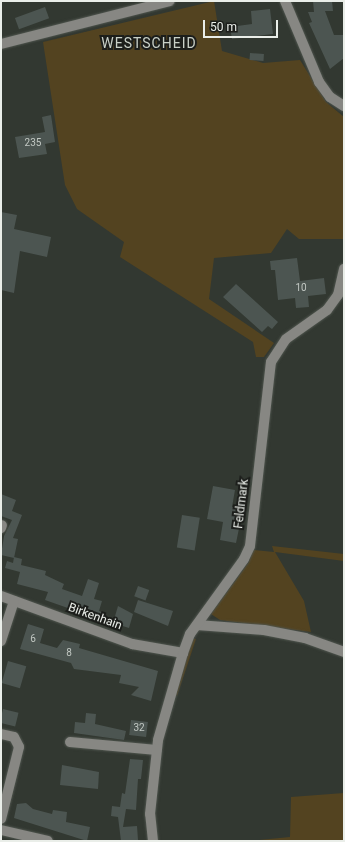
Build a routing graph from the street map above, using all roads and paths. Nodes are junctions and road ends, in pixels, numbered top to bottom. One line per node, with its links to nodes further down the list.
1 (170, 1): 3 (street)
2 (285, 1): 4 (street)
3 (1, 44)
4 (344, 106)
5 (344, 269): 8 (street, Feldmark)
6 (1, 596): 7 (street, Birkenhain)
7 (14, 601): 9 (street); 11 (street, Birkenhain)
8 (197, 625): 10 (street); 11 (street, Feldmark)
9 (1, 641)
10 (344, 652)
11 (183, 653): 14 (street, Feldmark)
12 (1, 734): 15 (street)
13 (70, 742): 14 (street)
14 (156, 750): 18 (street, Feldmark)
15 (1, 819)
16 (1, 830): 17 (street)
17 (48, 841)
18 (153, 841)

